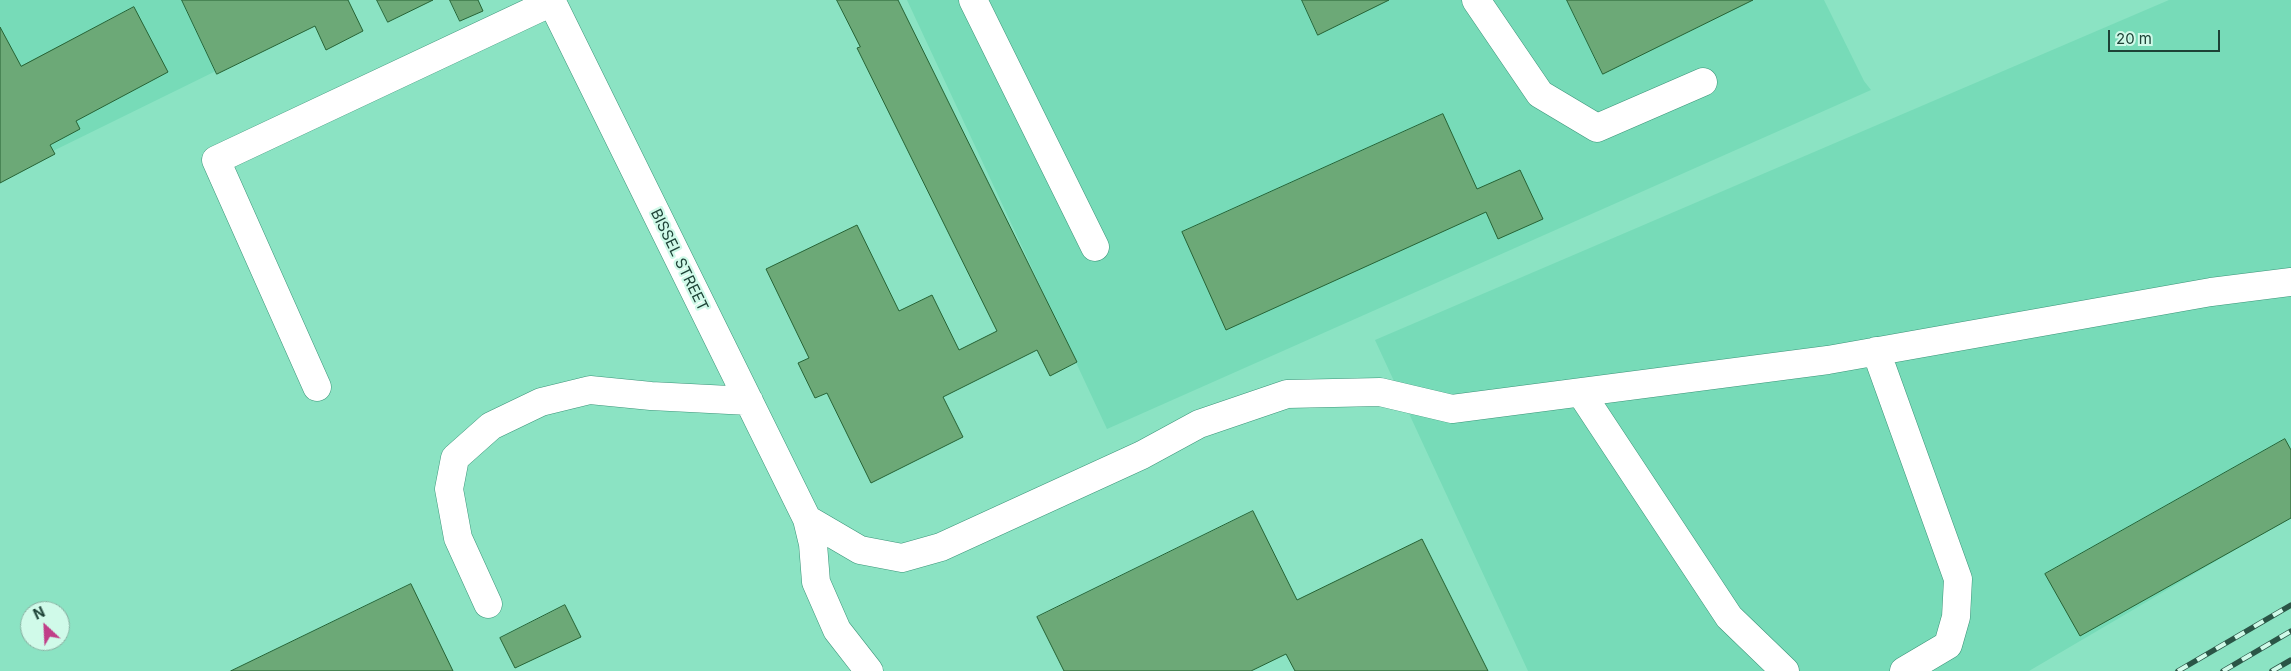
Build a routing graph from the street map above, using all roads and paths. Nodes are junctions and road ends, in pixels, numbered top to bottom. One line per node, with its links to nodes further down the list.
1 (973, 0): 5 (street)
2 (1476, 0): 4 (street)
3 (552, 1): 8 (street); 10 (street, BISSEL STREET)
4 (1703, 82)
5 (1095, 247)
6 (2291, 282): 7 (street)
7 (1876, 351): 9 (street); 15 (street)
8 (317, 387)
9 (1581, 392): 11 (street); 14 (street)
10 (749, 401): 11 (street, BISSEL STREET); 12 (street)
11 (807, 519): 13 (street, BISSEL STREET)
12 (488, 604)
13 (869, 671)
14 (1785, 671)
15 (1904, 671)

